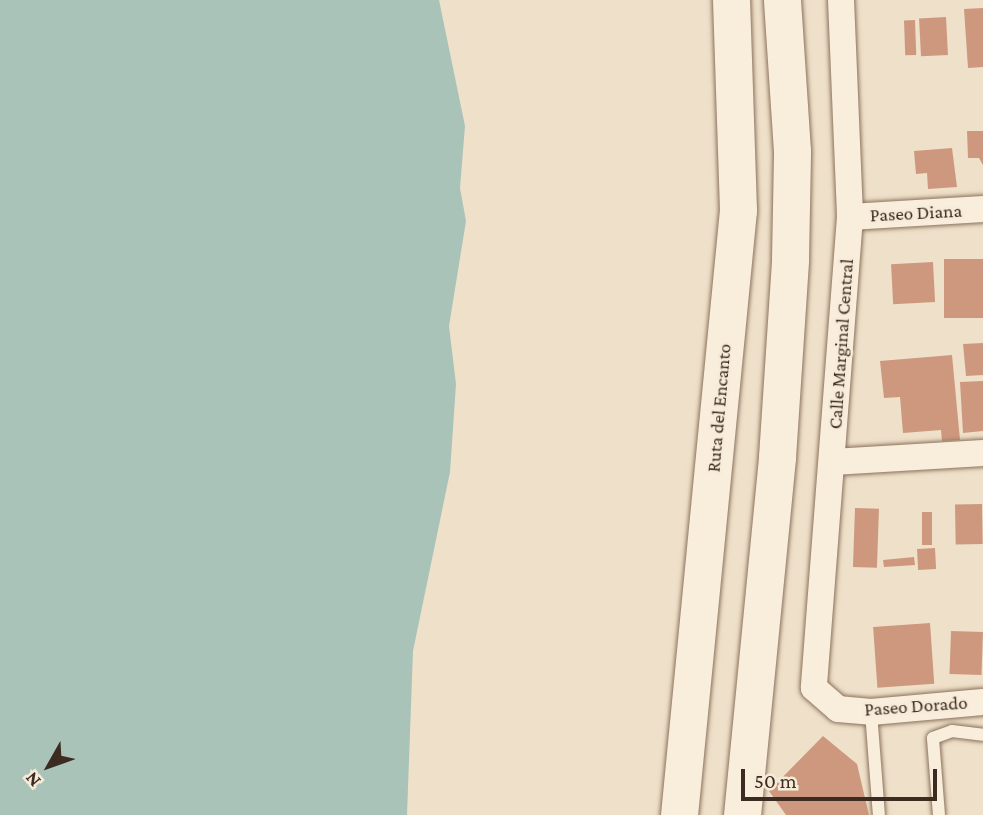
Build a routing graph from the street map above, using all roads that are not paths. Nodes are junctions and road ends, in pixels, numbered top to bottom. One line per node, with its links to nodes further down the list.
1 (731, 0): 12 (main road, Ruta del Encanto)
2 (782, 0): 13 (main road)
3 (841, 0): 5 (street, Calle Marginal Central)
4 (983, 209): 5 (street, Paseo Diana)
5 (850, 217): 7 (street, Calle Marginal Central)
6 (983, 453): 7 (street)
7 (833, 462): 8 (street, Calle Marginal Central)
8 (814, 688): 10 (street, Paseo Dorado)
9 (983, 702): 10 (street, Paseo Dorado)
10 (871, 712): 14 (lane)
11 (983, 735): 15 (lane)
12 (679, 815)
13 (743, 815)
14 (879, 815)
15 (939, 815)

